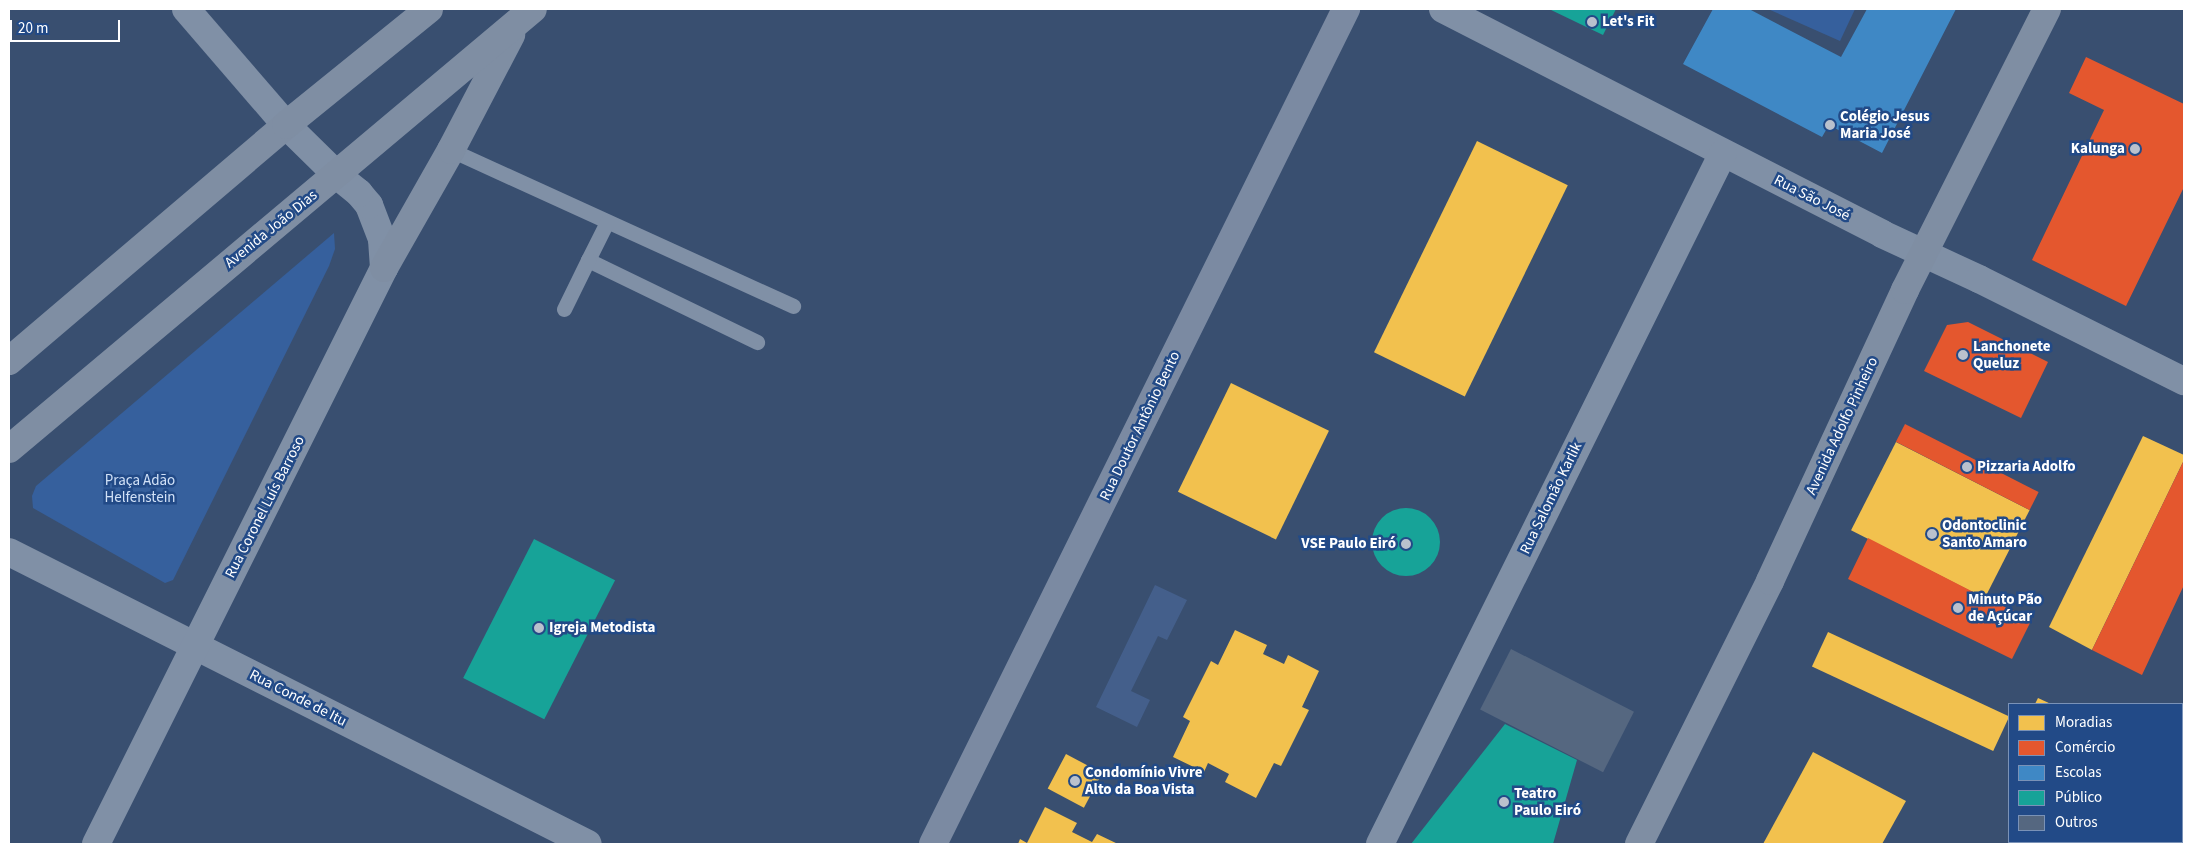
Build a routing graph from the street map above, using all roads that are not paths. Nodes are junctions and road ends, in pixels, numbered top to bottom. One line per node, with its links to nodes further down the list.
1 (186, 9): 7 (street)
2 (428, 9): 7 (main road)
3 (1346, 9): 25 (street, Rua Doutor Antônio Bento)
4 (1443, 9): 9 (street, Rua São José)
5 (2047, 9): 12 (main road, Avenida Adolfo Pinheiro)
6 (525, 15): 8 (main road); 10 (main road, Avenida João Dias)
7 (286, 125): 10 (street); 18 (main road)
8 (451, 150): 11 (lane); 14 (main road)
9 (1723, 153): 12 (street, Rua São José); 26 (street, Rua Salomão Karlik)
10 (337, 175): 14 (street); 20 (main road, Avenida João Dias)
11 (607, 222): 13 (lane); 15 (lane)
12 (1924, 254): 19 (street, Rua São José); 27 (main road, Avenida Adolfo Pinheiro)
13 (588, 260): 16 (lane); 17 (lane)
14 (384, 268): 22 (street, Rua Coronel Luís Barroso)
15 (793, 306)
16 (564, 309)
17 (757, 342)
18 (9, 361)
19 (2184, 382)
20 (9, 449)
21 (9, 552): 22 (street, Rua Conde de Itu)
22 (196, 646): 23 (street, Rua Coronel Luís Barroso); 24 (street, Rua Conde de Itu)
23 (96, 844)
24 (588, 844)
25 (933, 844)
26 (1380, 844)
27 (1640, 844)

